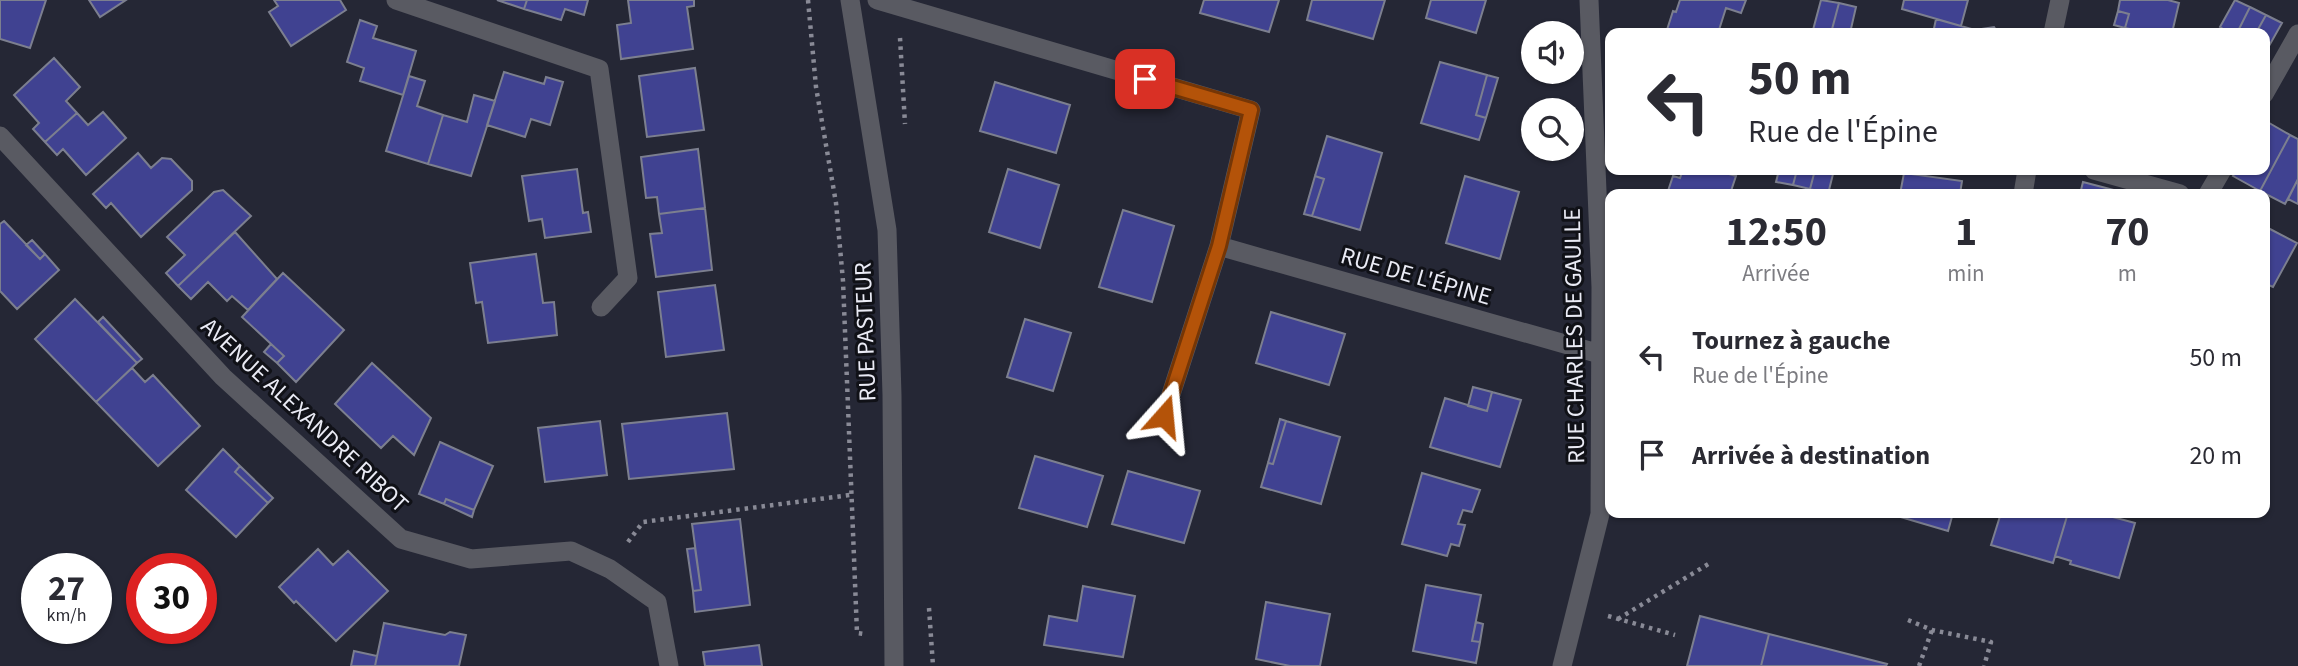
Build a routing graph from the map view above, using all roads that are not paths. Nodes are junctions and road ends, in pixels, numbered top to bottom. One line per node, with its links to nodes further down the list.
1 (396, 0): 14 (street)
2 (850, 0): 18 (street, RUE PASTEUR)
3 (877, 0): 12 (street)
4 (1589, 0): 13 (street, RUE CHARLES DE GAULLE)
5 (2060, 0): 6 (street)
6 (2054, 28)
7 (2298, 34): 8 (street)
8 (2270, 83)
9 (0, 136): 17 (street, AVENUE ALEXANDRE RIBOT)
10 (2112, 175): 11 (street)
11 (2162, 189)
12 (1219, 246): 15 (street, RUE DE L'ÉPINE); 16 (street)
13 (1605, 288): 15 (street, RUE CHARLES DE GAULLE)
14 (601, 307)
15 (1600, 354): 19 (street, RUE CHARLES DE GAULLE)
16 (1164, 416)
17 (669, 666)
18 (894, 666)
19 (1562, 666)

